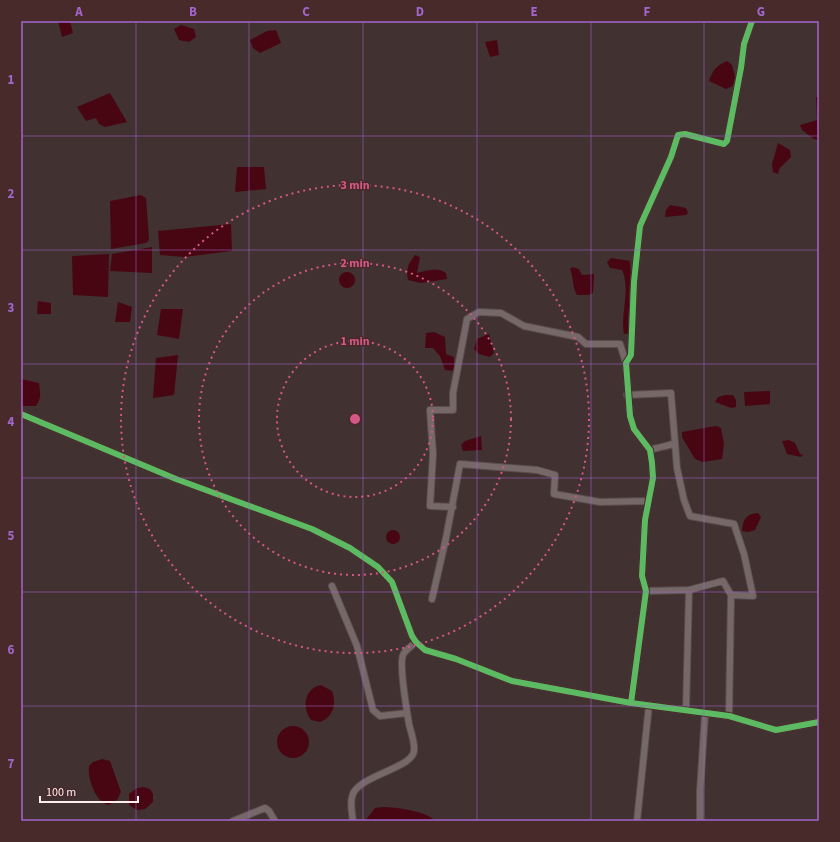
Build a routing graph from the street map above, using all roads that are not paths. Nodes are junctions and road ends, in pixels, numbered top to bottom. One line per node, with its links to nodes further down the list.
1 (752, 21): 2 (street)
2 (626, 363): 3 (street); 8 (street)
3 (627, 395): 5 (street); 6 (street)
4 (21, 414): 14 (street)
5 (675, 444): 6 (street); 12 (street)
6 (650, 450): 7 (street)
7 (648, 501): 8 (street); 11 (street)
8 (452, 507): 13 (street)
9 (332, 586): 18 (street)
10 (689, 590): 11 (street); 12 (street); 17 (street)
11 (646, 591): 15 (street)
12 (731, 594): 20 (street)
13 (432, 599)
14 (413, 644): 15 (street); 18 (street)
15 (631, 703): 16 (street)
16 (649, 705): 17 (street); 25 (street)
17 (686, 710): 19 (street)
18 (408, 713): 24 (street)
19 (705, 714): 20 (street); 26 (street)
20 (729, 716): 21 (street)
21 (819, 722)
22 (233, 821): 23 (street)
23 (274, 821)
24 (353, 821)
25 (637, 821)
26 (700, 821)

